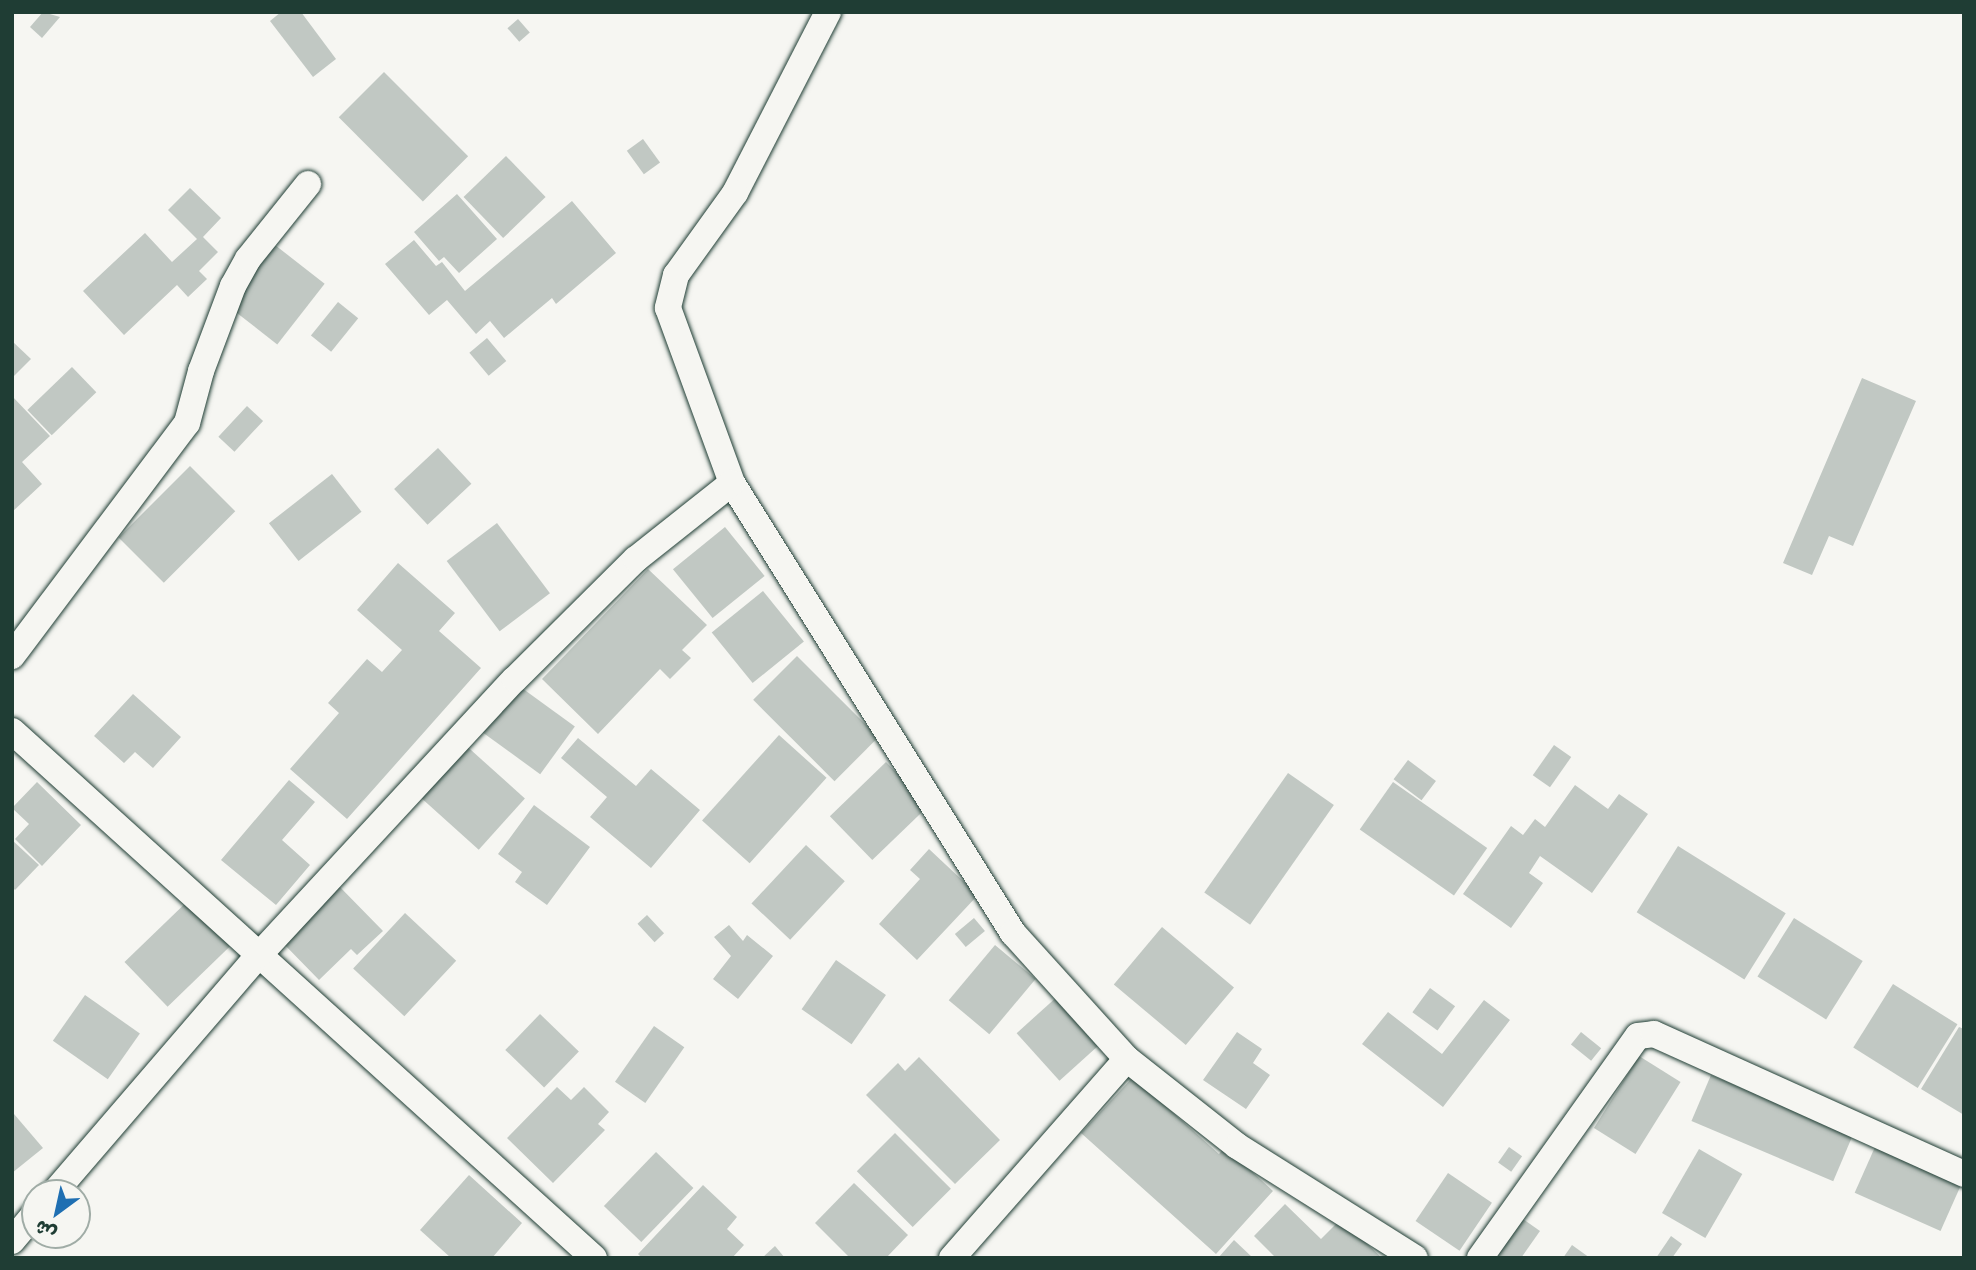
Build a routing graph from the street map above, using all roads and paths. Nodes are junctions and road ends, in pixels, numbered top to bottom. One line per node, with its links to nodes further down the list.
1 (828, 12): 3 (street)
2 (308, 184): 4 (street)
3 (732, 482): 6 (street); 7 (street)
4 (12, 656)
5 (12, 731): 6 (street)
6 (259, 956): 9 (street); 10 (street)
7 (1127, 1059): 11 (street); 12 (street)
8 (1964, 1174): 13 (street)
9 (66, 1179)
10 (594, 1258)
11 (952, 1258)
12 (1415, 1258)
13 (1480, 1258)

